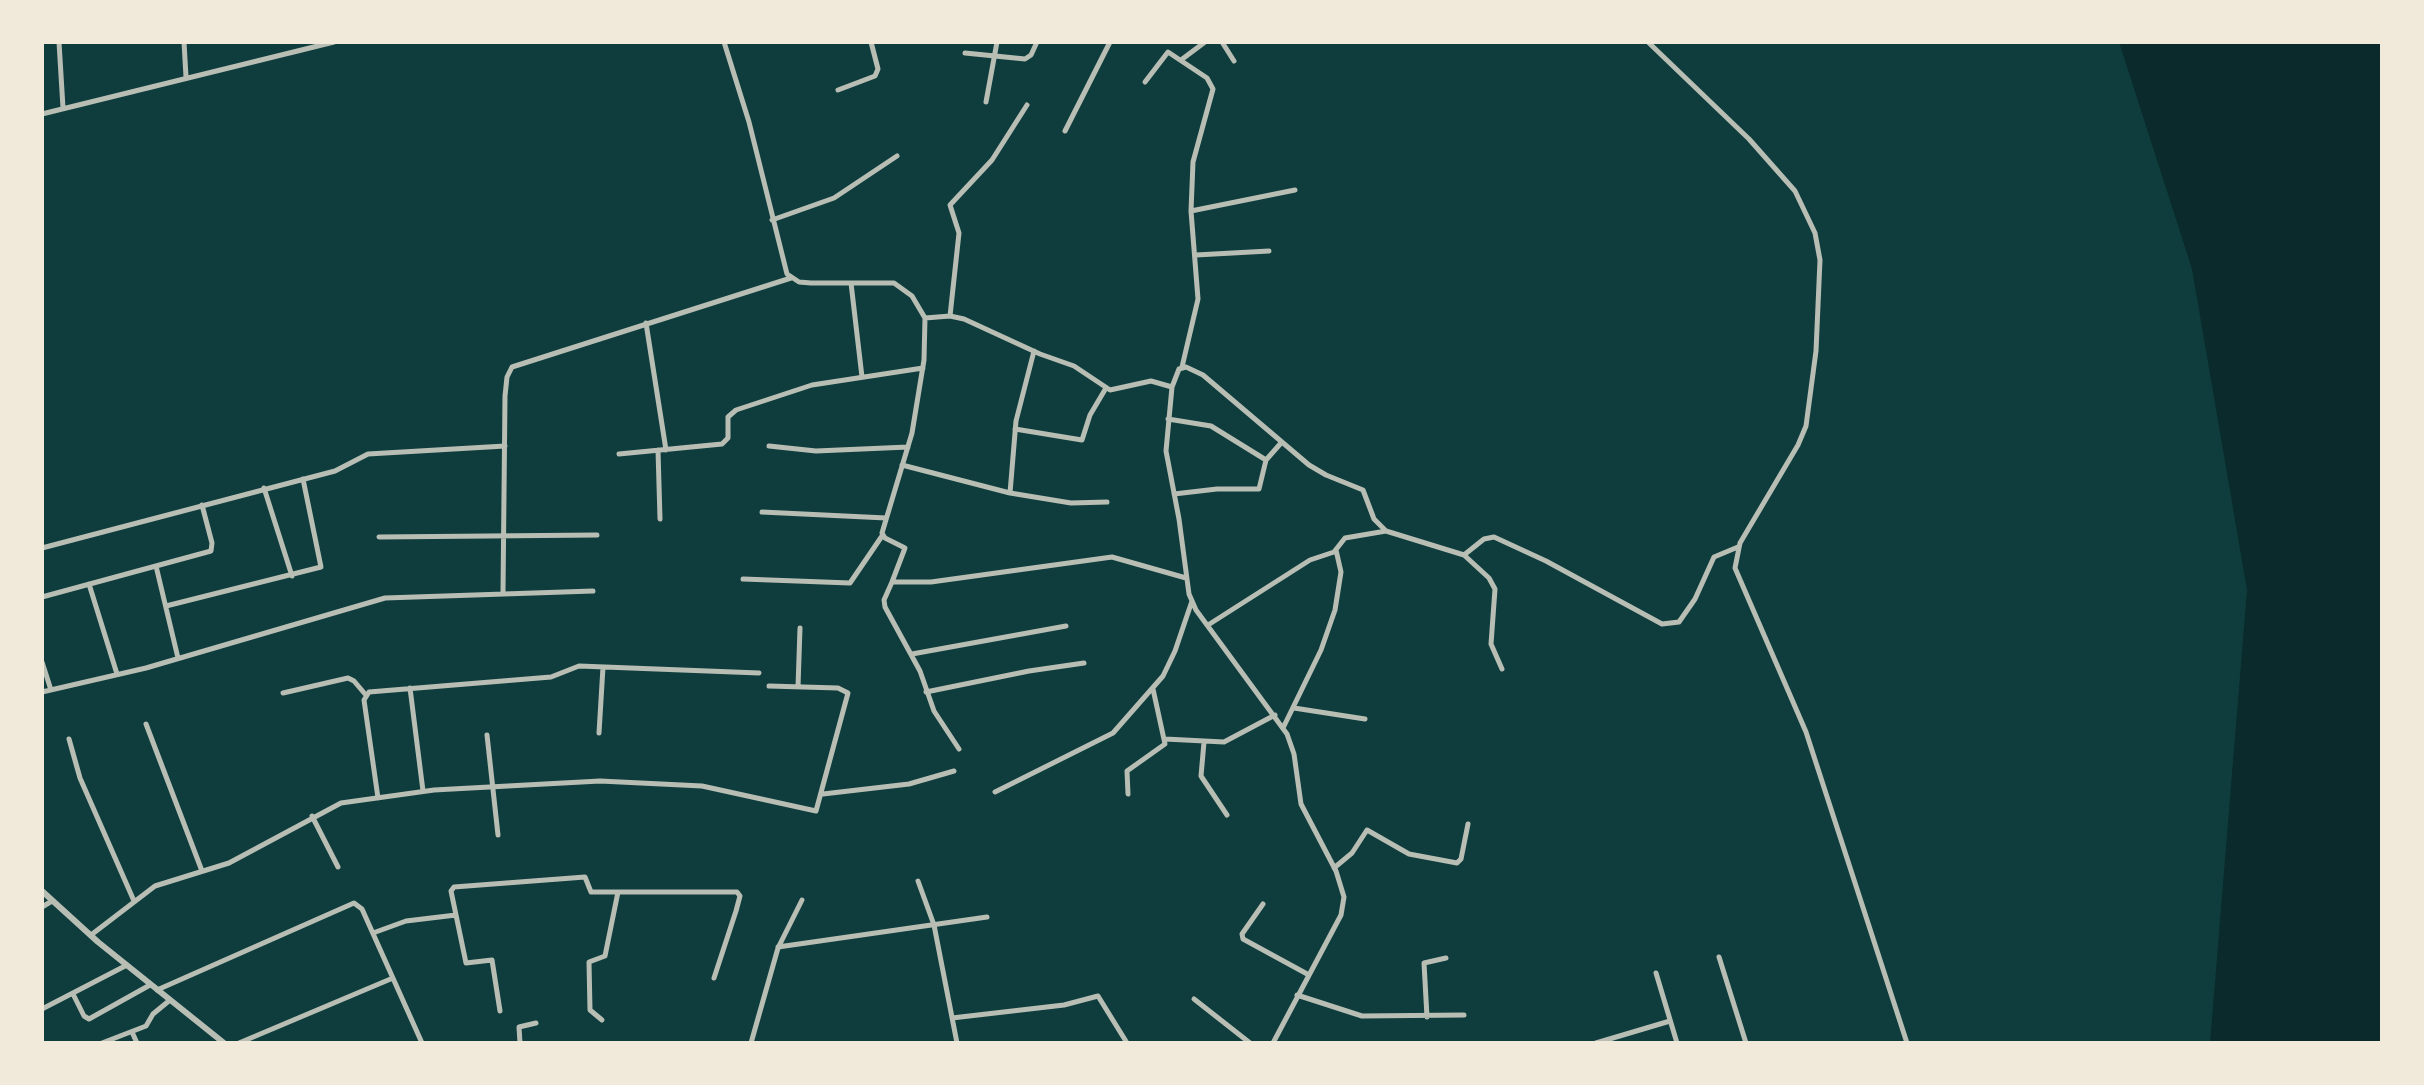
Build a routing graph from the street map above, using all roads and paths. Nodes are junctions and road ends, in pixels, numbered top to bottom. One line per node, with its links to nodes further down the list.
1 (59, 42): 21 (street)
2 (184, 42): 16 (street)
3 (334, 42): 16 (street)
4 (724, 42): 27 (street)
5 (871, 42): 18 (street)
6 (997, 42): 13 (street)
7 (1037, 42): 13 (street)
8 (1110, 42): 23 (street)
9 (1205, 42): 14 (street)
10 (1222, 42): 15 (street)
11 (1648, 42): 66 (street)
12 (965, 53): 13 (street)
13 (996, 56): 19 (street)
14 (1181, 60): 17 (street); 26 (street)
15 (1234, 61)
16 (186, 77): 21 (street)
17 (1145, 82)
18 (838, 90)
19 (986, 102)
20 (1027, 105): 32 (street)
21 (63, 108): 22 (street)
22 (42, 114)
23 (1065, 131)
24 (897, 156): 27 (street)
25 (1295, 190): 26 (street)
26 (1191, 211): 29 (street)
27 (772, 220): 30 (street)
28 (1269, 251): 29 (street)
29 (1196, 255): 36 (street)
30 (792, 278): 31 (street); 34 (street)
31 (851, 283): 33 (street); 38 (street)
32 (950, 316): 33 (street); 35 (street)
33 (925, 318): 37 (street)
34 (646, 323): 44 (street); 48 (street)
35 (1034, 351): 40 (street); 42 (street)
36 (1182, 367): 39 (street); 43 (street)
37 (923, 368): 38 (street); 46 (street)
38 (862, 377): 48 (street)
39 (1172, 387): 40 (street); 41 (street)
40 (1106, 388): 42 (street)
41 (1168, 419): 50 (street); 55 (street)
42 (1015, 429): 54 (street)
43 (1281, 443): 50 (street); 61 (street)
44 (505, 446): 52 (street); 62 (street)
45 (769, 446): 46 (street)
46 (908, 447): 51 (street)
47 (658, 450): 48 (street); 49 (street); 60 (street)
48 (666, 450)
49 (619, 454)
50 (1266, 460): 55 (street)
51 (902, 465): 54 (street); 59 (street)
52 (303, 479): 53 (street); 71 (street)
53 (264, 488): 57 (street); 71 (street)
54 (1010, 493): 56 (street)
55 (1174, 494): 72 (street)
56 (1107, 502)
57 (202, 505): 67 (street); 70 (street)
58 (762, 512): 59 (street)
59 (886, 518): 64 (street)
60 (660, 519)
61 (1386, 531): 68 (street); 69 (street)
62 (504, 534): 63 (street); 65 (street); 77 (street)
63 (597, 536)
64 (882, 536): 73 (street); 74 (street)
65 (379, 537)
66 (1738, 547): 69 (street); 176 (street)
67 (42, 548)
68 (1336, 550): 81 (street); 101 (street)
69 (1464, 555): 89 (street)
70 (156, 566): 75 (street); 80 (street)
71 (292, 576): 80 (street)
72 (1186, 578): 74 (street); 79 (street)
73 (743, 579)
74 (892, 582): 84 (street)
75 (89, 584): 78 (street); 91 (street)
76 (593, 591): 77 (street)
77 (503, 593): 85 (street)
78 (42, 597)
79 (1192, 601): 81 (street); 95 (street)
80 (166, 606): 85 (street)
81 (1208, 625): 102 (street)
82 (1066, 626): 84 (street)
83 (800, 628): 93 (street)
84 (912, 654): 98 (street)
85 (178, 658): 91 (street)
86 (42, 662): 96 (street)
87 (1084, 663): 98 (street)
88 (603, 667): 90 (street); 94 (street); 106 (street)
89 (1502, 669)
90 (760, 673)
91 (117, 674): 96 (street)
92 (769, 686): 93 (street)
93 (798, 687): 116 (street)
94 (410, 688): 100 (street); 114 (street)
95 (1153, 689): 109 (street); 115 (street)
96 (51, 690): 97 (street)
97 (42, 692)
98 (926, 692): 111 (street)
99 (283, 693): 100 (street)
100 (365, 694): 118 (street)
101 (1294, 708): 103 (street); 105 (street)
102 (1275, 715): 105 (street); 110 (street)
103 (1364, 719)
104 (145, 724): 125 (street)
105 (1283, 728): 124 (street)
106 (599, 733)
107 (487, 735): 113 (street)
108 (69, 739): 131 (street)
109 (1165, 740): 110 (street); 117 (street)
110 (1204, 742): 119 (street)
111 (960, 749)
112 (954, 771): 116 (street)
113 (494, 785): 114 (street); 116 (street); 122 (street)
114 (423, 791): 118 (street)
115 (995, 792)
116 (822, 794)
117 (1128, 794)
118 (378, 797): 120 (street)
119 (1227, 814)
120 (312, 816): 123 (street); 125 (street)
121 (1468, 824): 124 (street)
122 (498, 835)
123 (338, 867)
124 (1334, 867): 144 (street)
125 (202, 871): 131 (street)
126 (918, 881): 136 (street)
127 (42, 891): 130 (street)
128 (618, 892): 134 (street); 146 (street); 157 (street)
129 (802, 900): 139 (street)
130 (52, 901): 133 (street); 137 (street)
131 (134, 901): 137 (street)
132 (1263, 904): 144 (street)
133 (42, 907)
134 (456, 915): 138 (street); 153 (street)
135 (987, 917): 136 (street)
136 (934, 925): 139 (street); 156 (street)
137 (96, 931): 142 (street)
138 (373, 933): 145 (street); 147 (street)
139 (778, 947): 168 (street)
140 (1719, 957): 175 (street)
141 (1446, 958): 155 (street)
142 (127, 965): 147 (street); 148 (street)
143 (1656, 973): 158 (street)
144 (1309, 975): 149 (street)
145 (393, 978): 162 (street); 166 (street)
146 (714, 978)
147 (160, 987): 148 (street); 151 (street)
148 (73, 994): 152 (street)
149 (1297, 995): 155 (street); 172 (street)
150 (1194, 999): 171 (street)
151 (170, 1000): 160 (street); 165 (street)
152 (42, 1009)
153 (500, 1010)
154 (1464, 1015): 155 (street)
155 (1427, 1017)
156 (952, 1018): 169 (street); 170 (street)
157 (602, 1020)
158 (1670, 1021): 161 (street); 174 (street)
159 (536, 1023): 167 (street)
160 (132, 1032): 163 (street); 164 (street)
161 (1612, 1041): 173 (street)
162 (241, 1042)
163 (102, 1043)
164 (137, 1043)
165 (224, 1043)
166 (422, 1043)
167 (520, 1043)
168 (751, 1043)
169 (957, 1043)
170 (1127, 1043)
171 (1250, 1043)
172 (1273, 1043)
173 (1596, 1043)
174 (1677, 1043)
175 (1746, 1043)
176 (1907, 1043)

